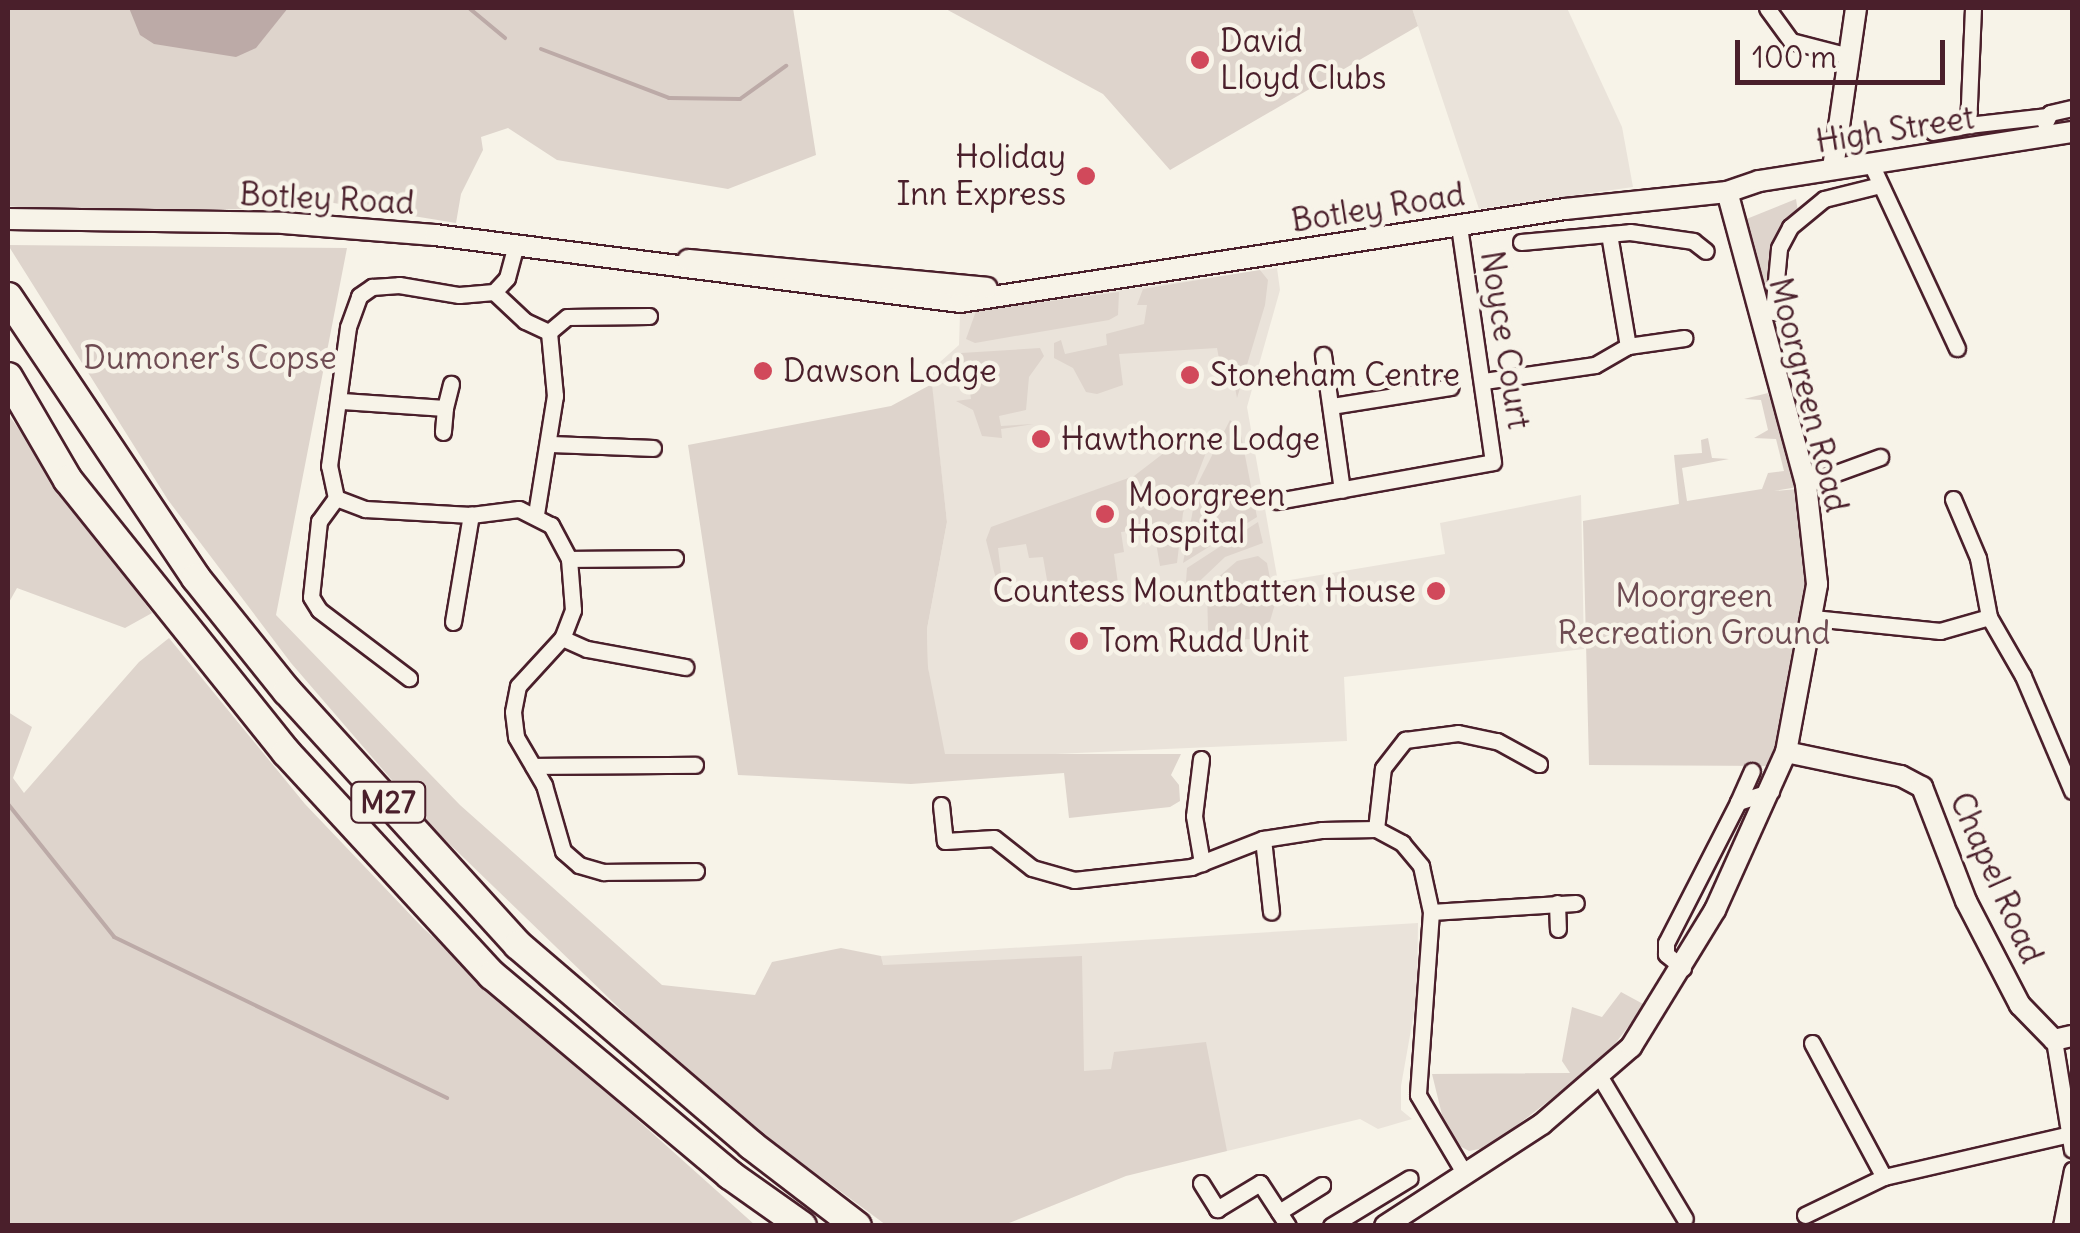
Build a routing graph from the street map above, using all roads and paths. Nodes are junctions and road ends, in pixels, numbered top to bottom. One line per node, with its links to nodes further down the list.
1 (1767, 8): 4 (street)
2 (1856, 8): 4 (main road)
3 (1973, 8): 6 (street)
4 (1849, 56): 10 (main road)
5 (2072, 108): 7 (street)
6 (1968, 125): 7 (street); 8 (street)
7 (2047, 126): 9 (main road, High Street); 11 (main road, High Street)
8 (1933, 132)
9 (2072, 132)
10 (1834, 168): 11 (main road, High Street); 12 (main road, High Street)
11 (1876, 176): 21 (street); 26 (street)
12 (1727, 192): 14 (main road, Botley Road); 39 (main road, Moorgreen Road)
13 (8, 219): 17 (main road, Botley Road)
14 (1460, 226): 17 (main road, Botley Road); 29 (street, Noyce Court)
15 (1609, 234): 16 (street); 18 (street); 25 (street)
16 (1522, 242)
17 (516, 245): 19 (street)
18 (1706, 252)
19 (494, 292): 23 (street); 32 (street)
20 (8, 297): 89 (highway, M27)
21 (1772, 312)
22 (649, 316): 23 (street)
23 (550, 332): 36 (street)
24 (1684, 338): 25 (street)
25 (1628, 346): 29 (street)
26 (1957, 348)
27 (1323, 355): 33 (street)
28 (8, 377): 88 (highway, M27)
29 (1484, 382): 40 (street, Noyce Court)
30 (451, 384): 34 (street)
31 (1450, 387): 33 (street)
32 (342, 402): 34 (street); 41 (street)
33 (1332, 406): 40 (street)
34 (445, 408): 35 (street)
35 (443, 432)
36 (552, 444): 37 (street); 45 (street)
37 (652, 448)
38 (1880, 457): 39 (street)
39 (1806, 484): 49 (main road, Moorgreen Road)
40 (1342, 490): 43 (street)
41 (336, 498): 44 (street); 53 (street)
42 (1953, 499): 48 (street)
43 (1277, 500)
44 (471, 514): 45 (street); 50 (street)
45 (536, 514): 47 (street)
46 (675, 558): 47 (street)
47 (569, 559): 51 (street)
48 (1989, 617): 49 (street); 61 (street)
49 (1814, 618): 54 (main road, Moorgreen Road)
50 (453, 622)
51 (562, 638): 52 (street); 57 (street)
52 (685, 667)
53 (409, 678)
54 (1786, 752): 60 (main road, Moorgreen Road); 74 (main road, Chapel Road)
55 (1201, 759): 66 (street)
56 (1538, 764): 64 (street)
57 (533, 766): 58 (street); 67 (street)
58 (695, 766)
59 (1752, 772): 62 (street)
60 (1771, 791): 62 (street); 73 (main road, Moorgreen Road)
61 (2072, 791)
62 (1738, 802): 73 (street)
63 (941, 804): 66 (street)
64 (1376, 830): 65 (street); 71 (street)
65 (1263, 839): 66 (street); 70 (street)
66 (1202, 863)
67 (696, 871)
68 (1557, 903): 69 (street); 71 (street); 72 (street)
69 (1576, 903)
70 (1271, 912)
71 (1431, 912): 79 (street)
72 (1558, 929)
73 (1683, 968): 76 (main road, Moorgreen Road)
74 (2063, 1038): 77 (street)
75 (1812, 1043): 80 (street)
76 (1600, 1077): 79 (main road, Moorgreen Road); 86 (street)
77 (2071, 1142): 80 (street)
78 (2072, 1170): 91 (street)
79 (1465, 1174): 87 (main road, Moorgreen Road)
80 (1884, 1177): 84 (street)
81 (1410, 1178): 90 (street)
82 (1201, 1183): 85 (street)
83 (1322, 1185): 85 (street)
84 (1804, 1215)
85 (1284, 1219)
86 (1685, 1219)
87 (1390, 1224)
88 (802, 1226)
89 (857, 1226)
90 (1331, 1226)
91 (2061, 1226)

